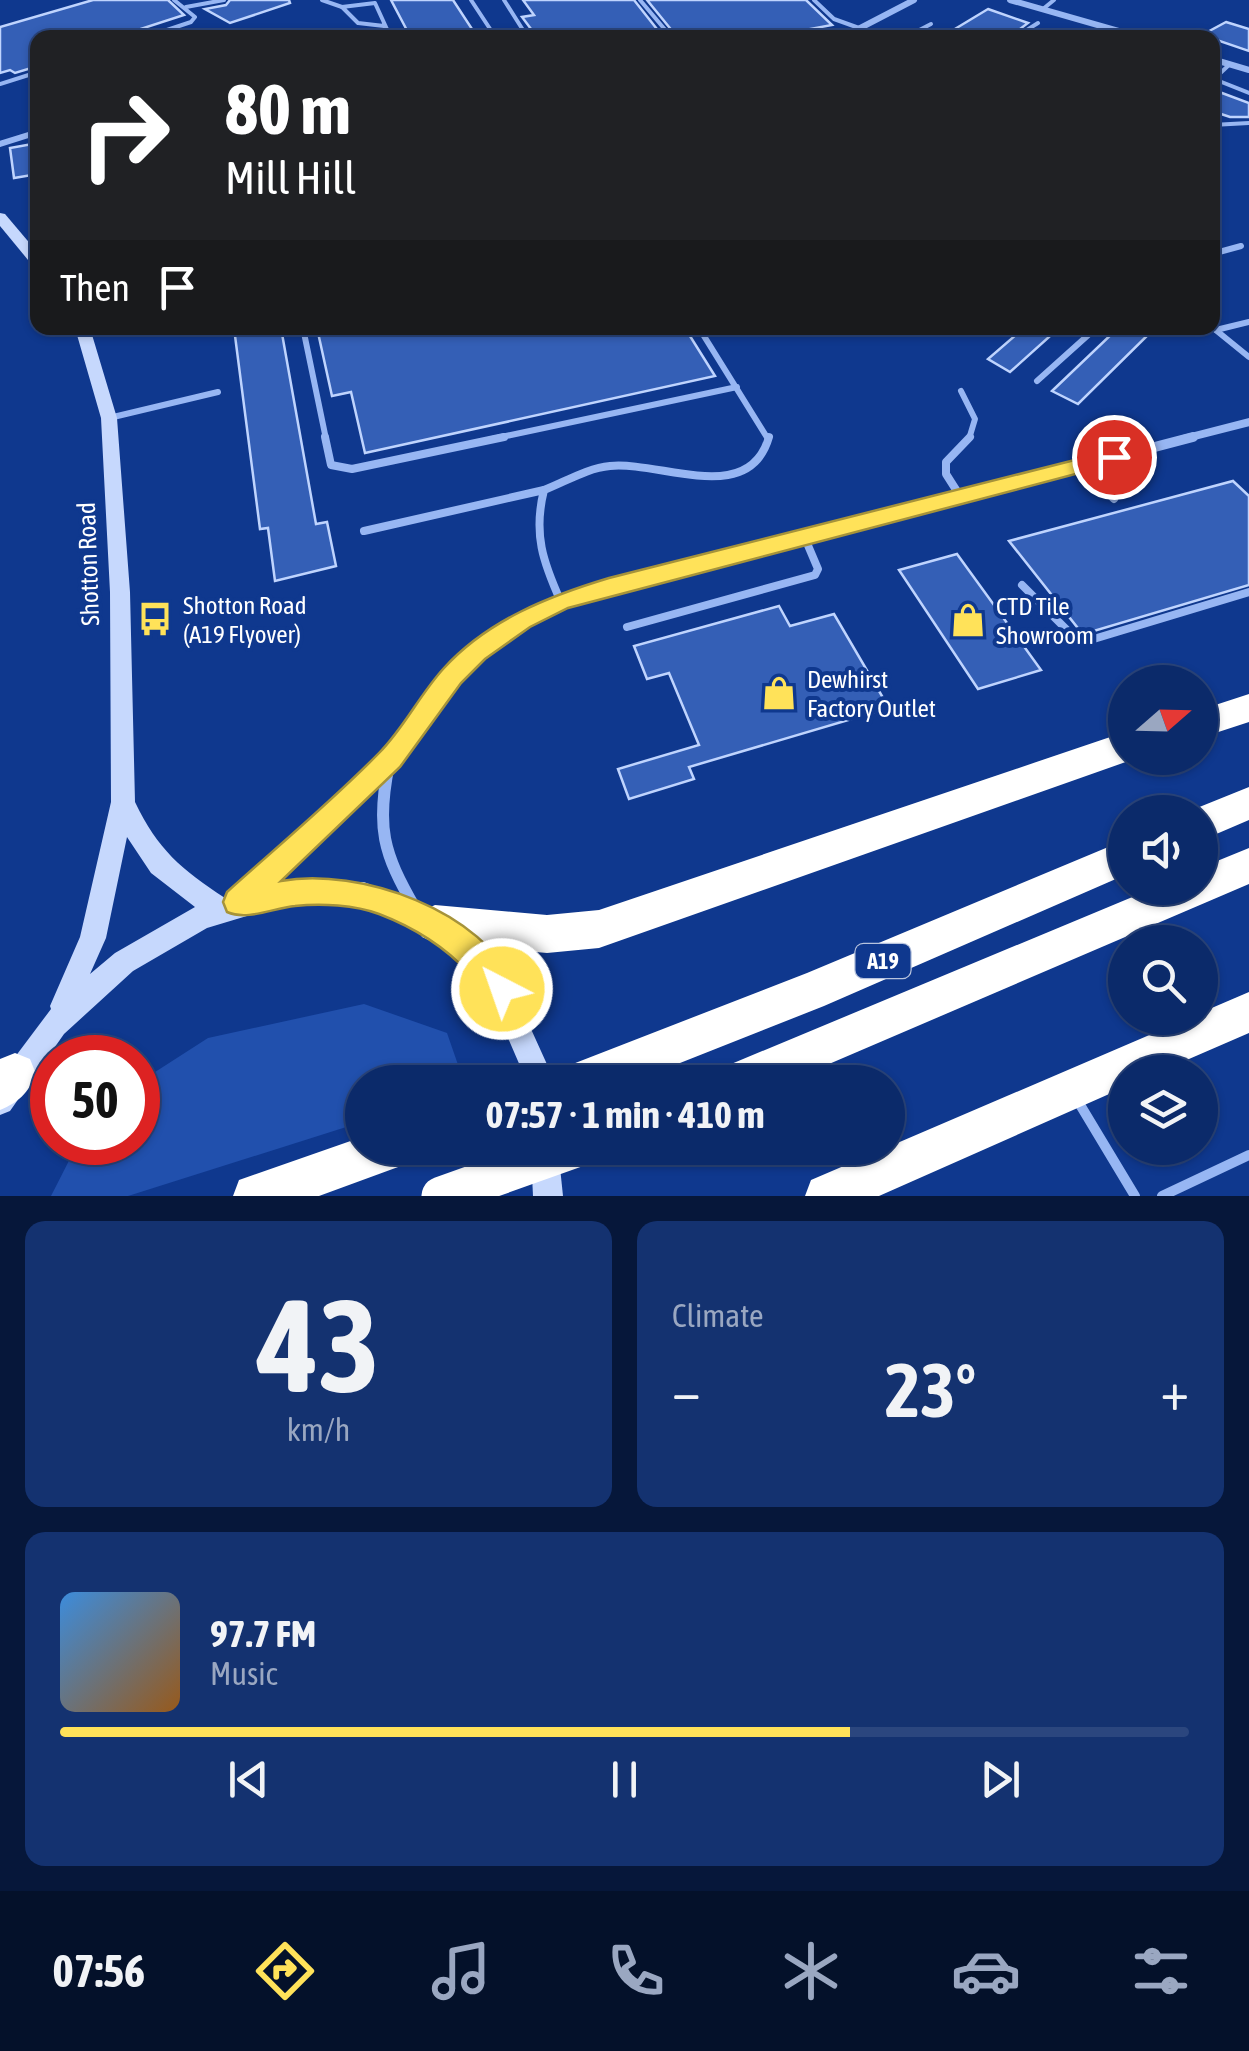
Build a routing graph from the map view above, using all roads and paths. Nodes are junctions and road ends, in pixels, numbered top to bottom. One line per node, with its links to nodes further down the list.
1 (174, 0): 11 (lane)
2 (224, 0): 11 (lane)
3 (322, 0): 12 (lane)
4 (471, 0): 20 (lane)
5 (504, 0): 21 (lane)
6 (640, 0): 22 (lane)
7 (814, 0): 17 (lane)
8 (914, 0): 17 (street)
9 (1010, 0): 13 (street)
10 (1054, 0): 13 (lane)
11 (186, 7): 18 (lane)
12 (342, 7): 16 (lane); 16 (lane)
13 (1043, 9): 26 (street)
14 (1038, 23): 25 (lane)
15 (931, 24): 24 (lane)
16 (384, 26): 19 (lane)
17 (859, 28): 23 (street)
18 (168, 30)
19 (386, 30)
20 (490, 30)
21 (523, 30)
22 (665, 30)
23 (855, 30)
24 (919, 30)
25 (1027, 30)
26 (1115, 30)
27 (1220, 61): 28 (street)
28 (1230, 64): 29 (street); 30 (lane)
29 (1249, 70)
30 (1220, 73)
31 (30, 75): 33 (lane)
32 (1220, 81): 34 (lane)
33 (0, 84)
34 (1249, 93)
35 (1249, 123): 36 (lane)
36 (1220, 125)
37 (30, 135): 38 (street)
38 (0, 144)
39 (0, 217): 42 (street)
40 (1241, 246): 41 (lane)
41 (1220, 252)
42 (30, 253)
43 (1249, 322): 44 (lane)
44 (1220, 327)
45 (1220, 333): 50 (lane)
46 (84, 335): 55 (street, Shotton Road)
47 (304, 335): 52 (lane)
48 (704, 335): 52 (lane)
49 (1088, 335): 51 (lane)
50 (1249, 358)
51 (1037, 381)
52 (737, 386): 58 (lane)
53 (961, 391): 59 (lane)
54 (218, 392): 55 (lane)
55 (109, 418): 71 (street, Shotton Road)
56 (1247, 425): 57 (street)
57 (1081, 465): 59 (street); 60 (lane)
58 (544, 490): 61 (lane); 65 (lane)
59 (960, 496): 62 (street)
60 (1114, 499)
61 (364, 531)
62 (804, 536): 65 (street); 66 (lane)
63 (1022, 585): 64 (lane)
64 (1249, 592)
65 (561, 602): 70 (street)
66 (627, 627)
67 (1249, 708): 68 (highway)
68 (1218, 718)
69 (1108, 753): 79 (highway)
70 (390, 759): 77 (street); 79 (street)
71 (123, 802): 77 (street, Shotton Road); 81 (street, Shotton Road)
72 (1249, 802): 73 (highway)
73 (1218, 816)
74 (1108, 864): 83 (highway, A19)
75 (1249, 866): 76 (highway, A19)
76 (1218, 879)
77 (228, 905): 79 (street); 81 (street)
78 (1157, 905): 84 (highway, A19)
79 (427, 920): 82 (street)
80 (1247, 1016): 86 (highway)
81 (52, 1025): 85 (street)
82 (536, 1065)
83 (630, 1065)
84 (780, 1065)
85 (5, 1088)
86 (1071, 1090): 94 (highway); 95 (lane)
87 (1249, 1156): 96 (lane)
88 (345, 1165): 91 (highway)
89 (528, 1165): 92 (highway, bridge)
90 (547, 1165): 93 (street)
91 (254, 1196)
92 (441, 1196)
93 (548, 1196)
94 (826, 1196)
95 (1135, 1196)
96 (1162, 1196)

